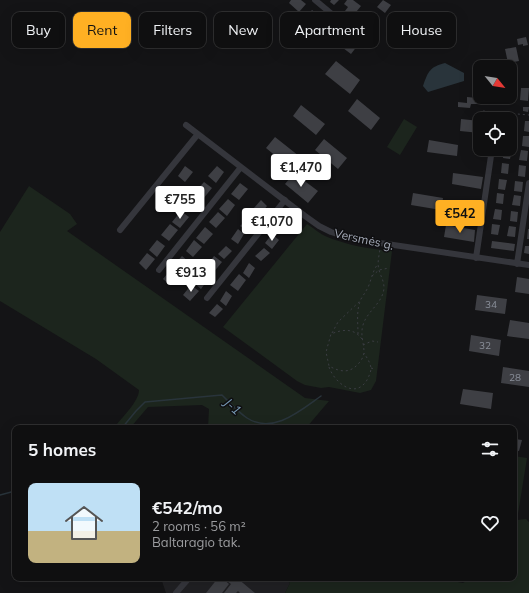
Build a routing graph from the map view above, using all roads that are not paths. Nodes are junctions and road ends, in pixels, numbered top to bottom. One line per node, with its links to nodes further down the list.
1 (315, 0): 2 (street)
2 (329, 12)
3 (186, 125): 4 (street, Versmės g.)
4 (198, 134): 6 (street, Versmės g.); 9 (street)
5 (491, 156): 10 (street)
6 (242, 167): 8 (street, Versmės g.); 13 (street)
7 (529, 183): 11 (street)
8 (285, 200): 10 (street, Versmės g.); 14 (street)
9 (120, 230)
10 (476, 258): 11 (street, Versmės g.)
11 (517, 264): 12 (street, Versmės g.)
12 (529, 265)
13 (159, 270)
14 (207, 298)
15 (186, 581): 16 (street)
16 (176, 593)

